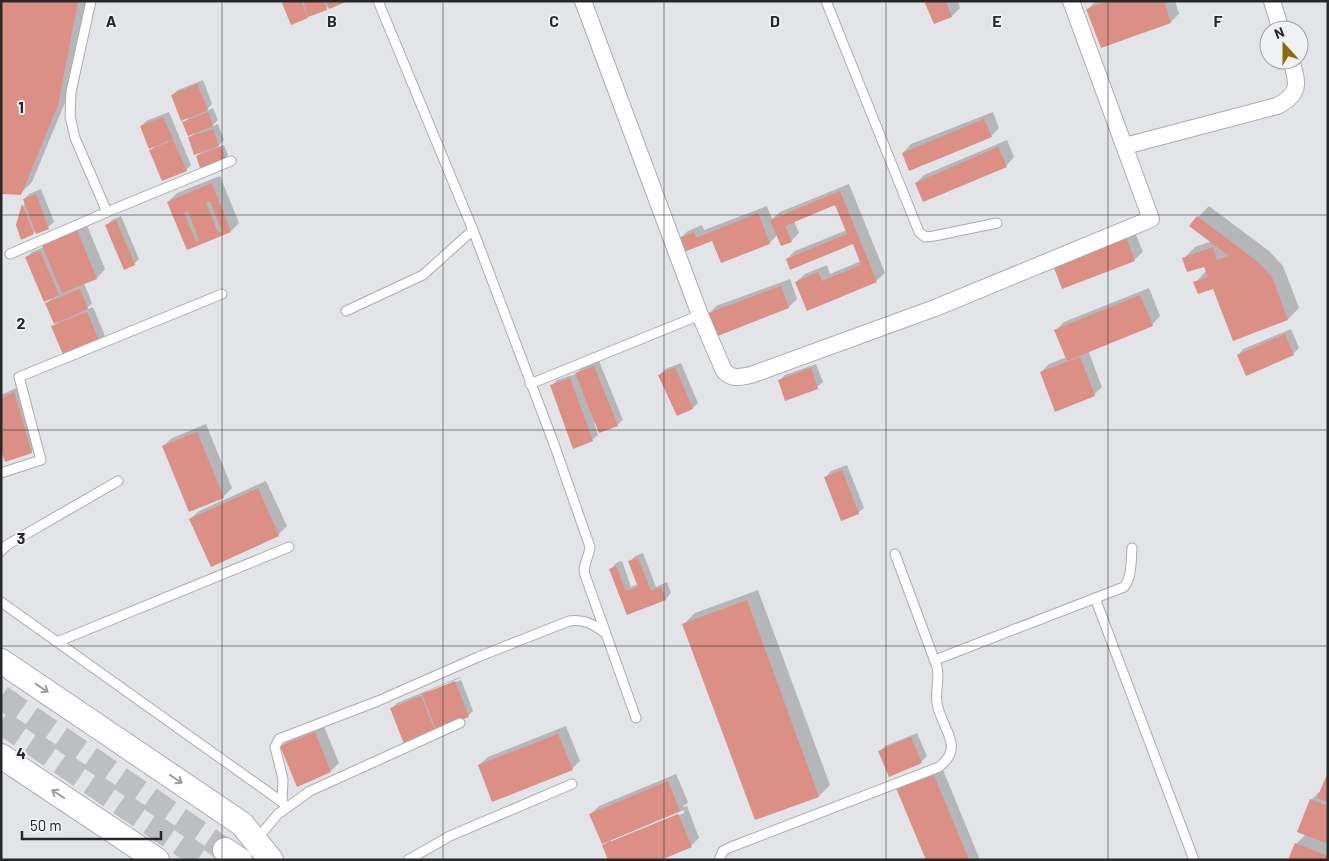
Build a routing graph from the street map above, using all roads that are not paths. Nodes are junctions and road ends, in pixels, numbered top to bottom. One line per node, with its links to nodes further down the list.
1 (90, 1): 11 (lane)
2 (378, 1): 13 (lane)
3 (583, 1): 17 (street)
4 (826, 1): 12 (lane)
5 (1071, 1): 9 (street)
6 (1272, 1): 7 (street)
7 (1278, 20)
8 (1294, 70): 9 (street)
9 (1125, 146): 17 (street)
10 (232, 162): 11 (lane)
11 (107, 212): 14 (lane)
12 (997, 223)
13 (473, 230): 16 (lane); 18 (lane)
14 (10, 254)
15 (222, 294): 19 (lane)
16 (346, 311)
17 (700, 315): 18 (lane)
18 (530, 384): 27 (lane)
19 (1, 473)
20 (118, 481): 23 (lane)
21 (289, 547): 28 (lane)
22 (1132, 548): 25 (lane)
23 (1, 551)
24 (895, 554): 29 (lane)
25 (1095, 598): 29 (lane); 41 (lane)
26 (1, 602): 28 (lane)
27 (605, 633): 31 (lane); 35 (lane)
28 (57, 642): 35 (lane)
29 (935, 660): 40 (lane)
30 (1, 661): 36 (main road, one-way to 36)
31 (636, 718)
32 (460, 723): 35 (lane)
33 (1, 756): 37 (main road, one-way to 33)
34 (572, 784): 39 (lane)
35 (284, 805): 36 (lane)
36 (256, 840): 38 (main road)
37 (157, 860)
38 (271, 860)
39 (408, 860)
40 (719, 860)
41 (1194, 860)

